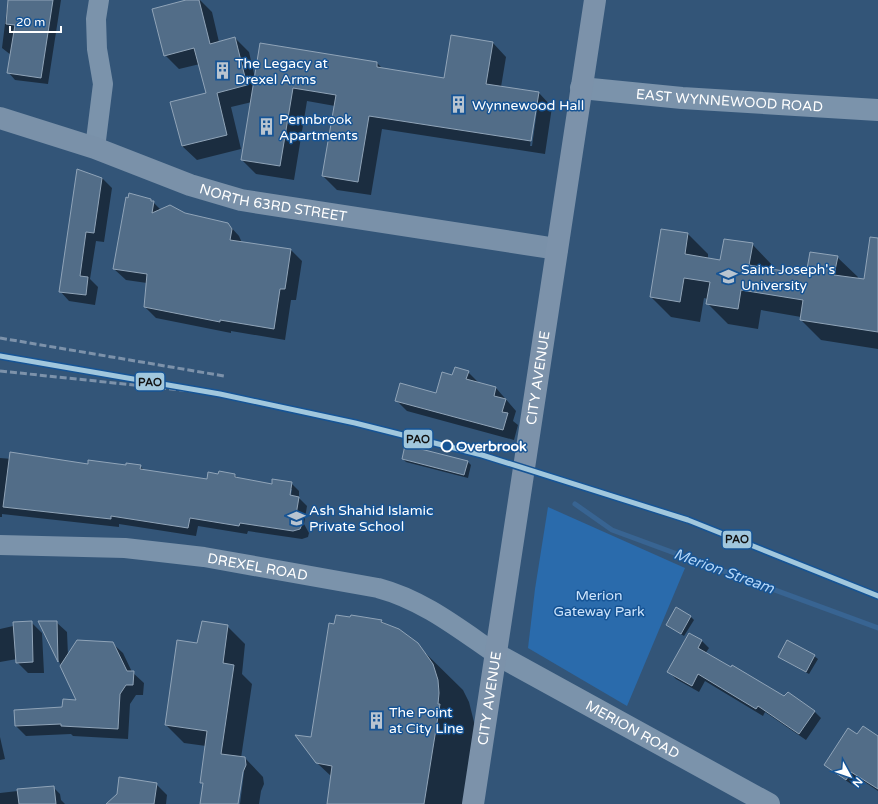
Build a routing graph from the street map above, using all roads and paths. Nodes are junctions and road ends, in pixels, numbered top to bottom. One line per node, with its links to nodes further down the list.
1 (99, 0): 6 (street)
2 (595, 0): 3 (highway, CITY AVENUE)
3 (581, 88): 4 (street, EAST WYNNEWOOD ROAD); 7 (highway, CITY AVENUE)
4 (878, 110)
5 (0, 118): 6 (main road, NORTH 63RD STREET)
6 (95, 148): 7 (main road, NORTH 63RD STREET)
7 (557, 249): 9 (highway, CITY AVENUE)
8 (0, 545): 9 (street, DREXEL ROAD)
9 (496, 654): 10 (highway, CITY AVENUE); 11 (street, MERION ROAD)
10 (473, 804)
11 (769, 804)

